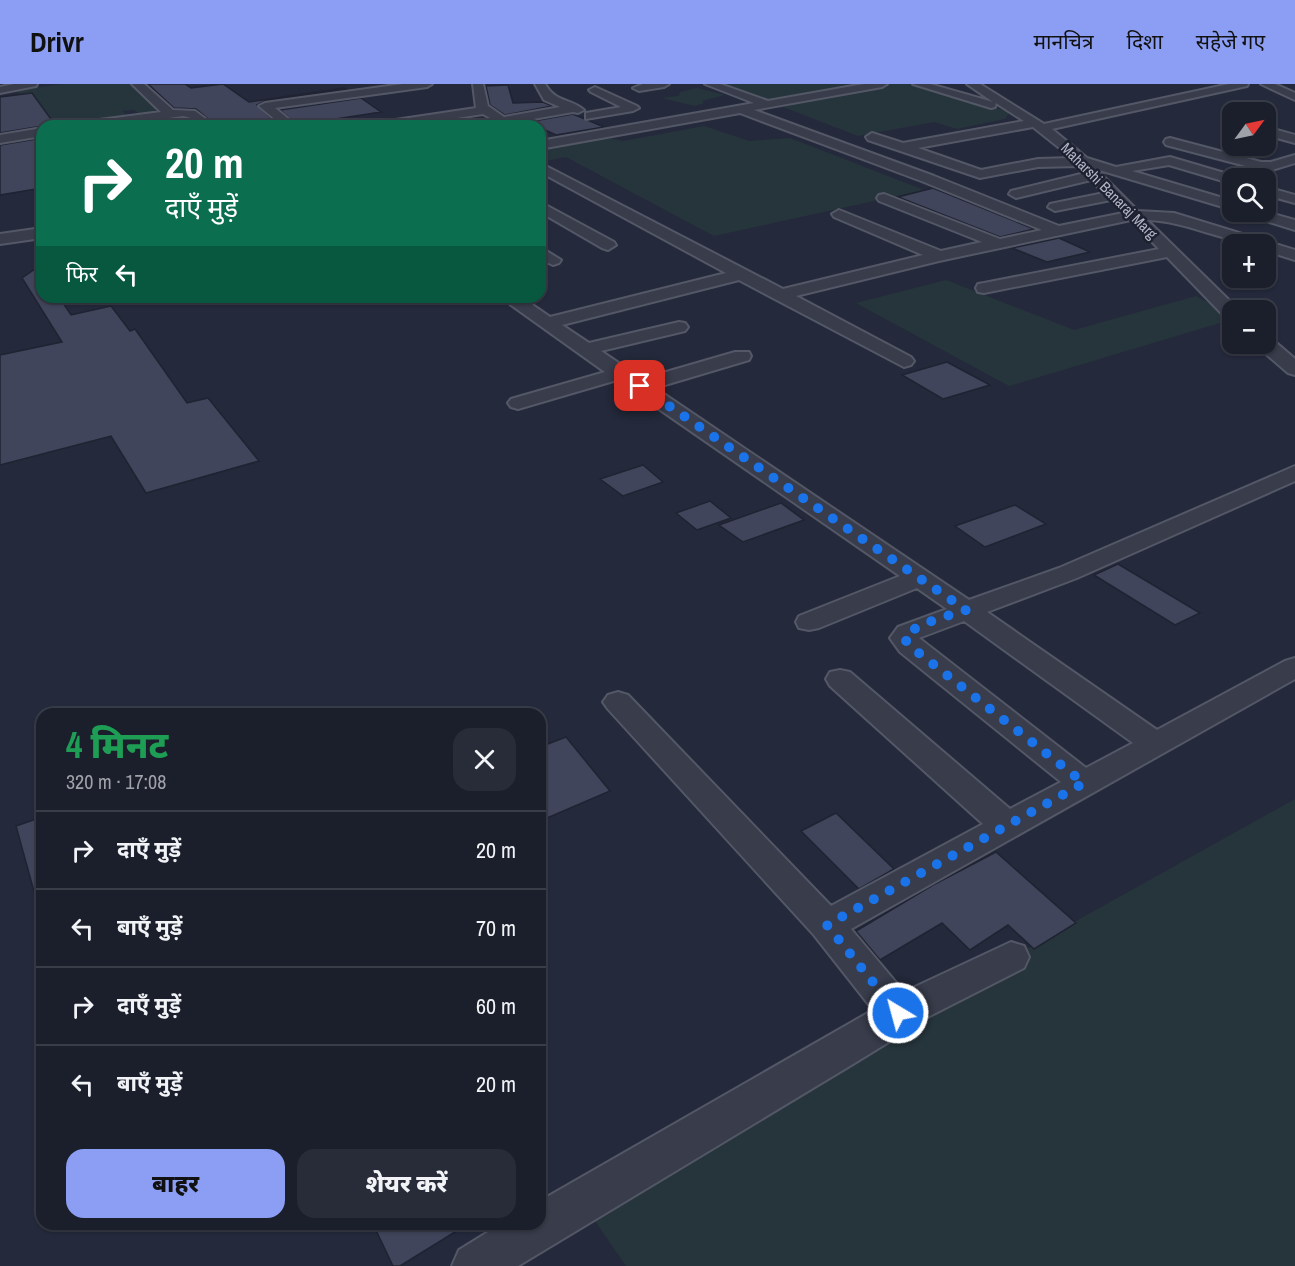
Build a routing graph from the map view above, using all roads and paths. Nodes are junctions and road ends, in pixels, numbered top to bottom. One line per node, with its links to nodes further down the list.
1 (33, 84): 16 (street)
2 (137, 84): 26 (street)
3 (342, 84): 18 (street)
4 (427, 84): 18 (street)
5 (478, 84): 25 (street)
6 (540, 84): 22 (street)
7 (664, 84): 15 (street)
8 (710, 84): 20 (street)
9 (882, 84): 20 (street)
10 (918, 84): 23 (street)
11 (972, 84): 23 (street, Maharshi Banaraj Marg)
12 (1244, 84): 35 (street)
13 (1266, 84): 19 (street)
14 (600, 86): 28 (street)
15 (639, 88)
16 (0, 90)
17 (419, 96): 21 (street)
18 (331, 97): 21 (street); 27 (street)
19 (1295, 97)
20 (766, 104): 24 (street)
21 (348, 106): 27 (street)
22 (575, 108): 28 (street); 33 (street)
23 (1010, 108): 35 (street, Maharshi Banaraj Marg)
24 (738, 109): 36 (street); 68 (street)
25 (483, 110): 32 (street); 33 (street)
26 (171, 114): 29 (street); 30 (street)
27 (276, 116): 31 (street)
28 (594, 117): 34 (street); 36 (street)
29 (128, 120)
30 (201, 120)
31 (282, 120)
32 (409, 120)
33 (502, 120)
34 (574, 123)
35 (1038, 125): 40 (street, Maharshi Banaraj Marg); 46 (street)
36 (623, 130): 44 (street)
37 (36, 133): 41 (street)
38 (1276, 134): 42 (street)
39 (867, 136): 46 (street)
40 (1054, 137): 43 (street); 51 (street, Maharshi Banaraj Marg)
41 (0, 139)
42 (1295, 139)
43 (1031, 141)
44 (546, 142)
45 (1170, 142): 50 (street)
46 (901, 148): 49 (street)
47 (1276, 151): 50 (street)
48 (963, 153): 49 (street)
49 (931, 158): 51 (street)
50 (1295, 158)
51 (1083, 162): 53 (street); 54 (street, Maharshi Banaraj Marg)
52 (546, 170): 78 (street)
53 (1116, 170): 55 (street); 60 (street)
54 (1094, 175): 57 (street); 58 (street, Maharshi Banaraj Marg)
55 (1222, 177)
56 (1276, 193): 59 (street)
57 (1016, 194)
58 (1115, 195): 61 (street); 64 (street, Maharshi Banaraj Marg)
59 (1295, 200)
60 (1222, 203)
61 (1055, 207)
62 (546, 209): 73 (street)
63 (839, 214): 66 (street)
64 (1135, 215): 68 (street); 70 (street); 75 (street, Maharshi Banaraj Marg)
65 (1276, 219): 67 (street)
66 (855, 221): 72 (street); 77 (street)
67 (1295, 225)
68 (1060, 232): 72 (street)
69 (36, 234): 71 (street)
70 (1228, 234)
71 (0, 240)
72 (1000, 244): 77 (street)
73 (608, 245)
74 (1276, 249): 76 (street)
75 (1170, 252): 79 (street); 82 (street, Maharshi Banaraj Marg)
76 (1295, 255)
77 (939, 256): 80 (street)
78 (742, 274): 80 (street); 83 (street)
79 (984, 288)
80 (781, 295): 88 (street)
81 (518, 303): 83 (street)
82 (1222, 304)
83 (548, 323): 85 (street)
84 (679, 327): 85 (street)
85 (587, 349): 90 (street)
86 (1276, 353): 89 (street)
87 (742, 356): 90 (street)
88 (904, 362)
89 (1295, 369)
90 (630, 380): 91 (street); 93 (street)
91 (518, 403)
92 (1295, 473): 94 (street)
93 (919, 578): 94 (street); 95 (street)
94 (966, 610): 99 (street); 100 (street)
95 (809, 622)
96 (1295, 667): 99 (street)
97 (840, 679): 101 (street)
98 (618, 702): 102 (street)
99 (1156, 744): 100 (street)
100 (1084, 783): 101 (street)
101 (1006, 825): 102 (street)
102 (827, 925): 104 (street)
103 (1011, 957): 104 (street)
104 (898, 1013): 105 (street)
105 (546, 1222)
106 (533, 1230): 107 (street)
107 (475, 1266)

